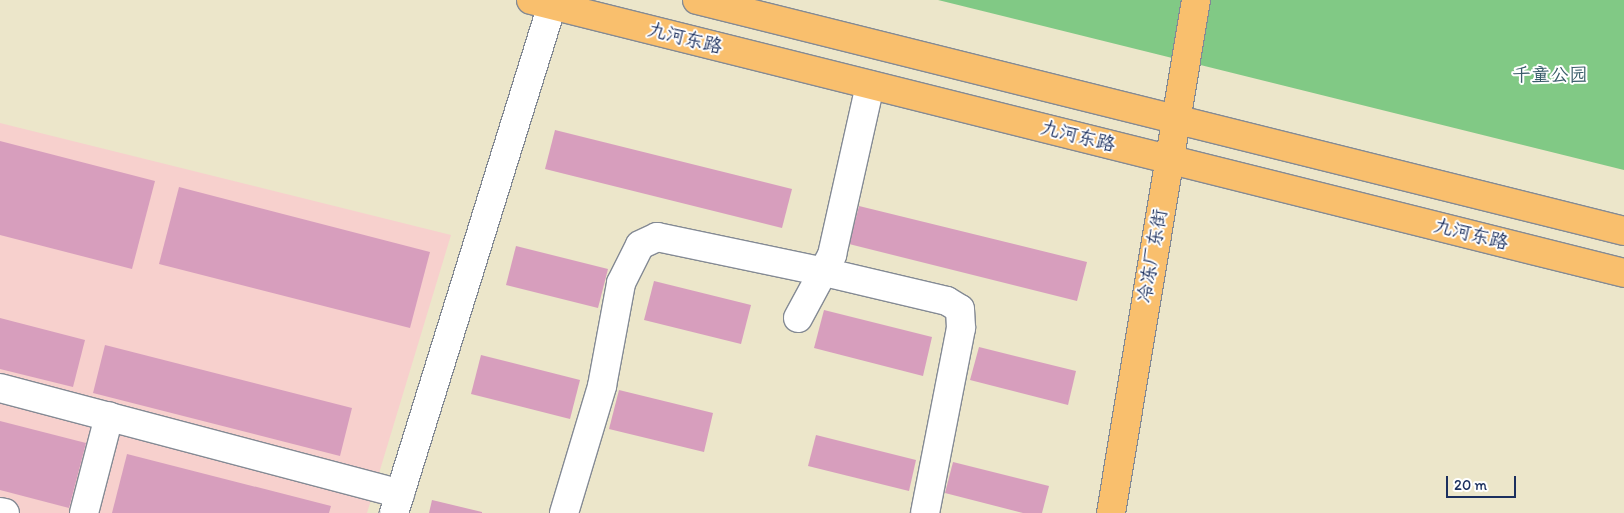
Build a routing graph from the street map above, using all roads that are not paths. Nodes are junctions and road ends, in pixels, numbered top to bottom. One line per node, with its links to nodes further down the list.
1 (698, 0): 5 (main road)
2 (1196, 0): 5 (main road, 冷冻厂东街)
3 (542, 3): 4 (main road, 九河东路); 13 (street)
4 (870, 85): 6 (main road, 九河东路); 8 (street)
5 (1175, 119): 6 (main road, 冷冻厂东街); 7 (main road)
6 (1168, 159): 9 (main road, 九河东路); 19 (main road, 冷冻厂东街)
7 (1624, 231)
8 (824, 272): 10 (street); 17 (street); 18 (street)
9 (1624, 272)
10 (798, 318)
11 (0, 388): 12 (street)
12 (109, 416): 13 (street); 16 (street)
13 (397, 503)
14 (0, 512): 15 (street)
15 (5, 513)
16 (84, 513)
17 (564, 513)
18 (925, 513)
19 (1111, 513)

